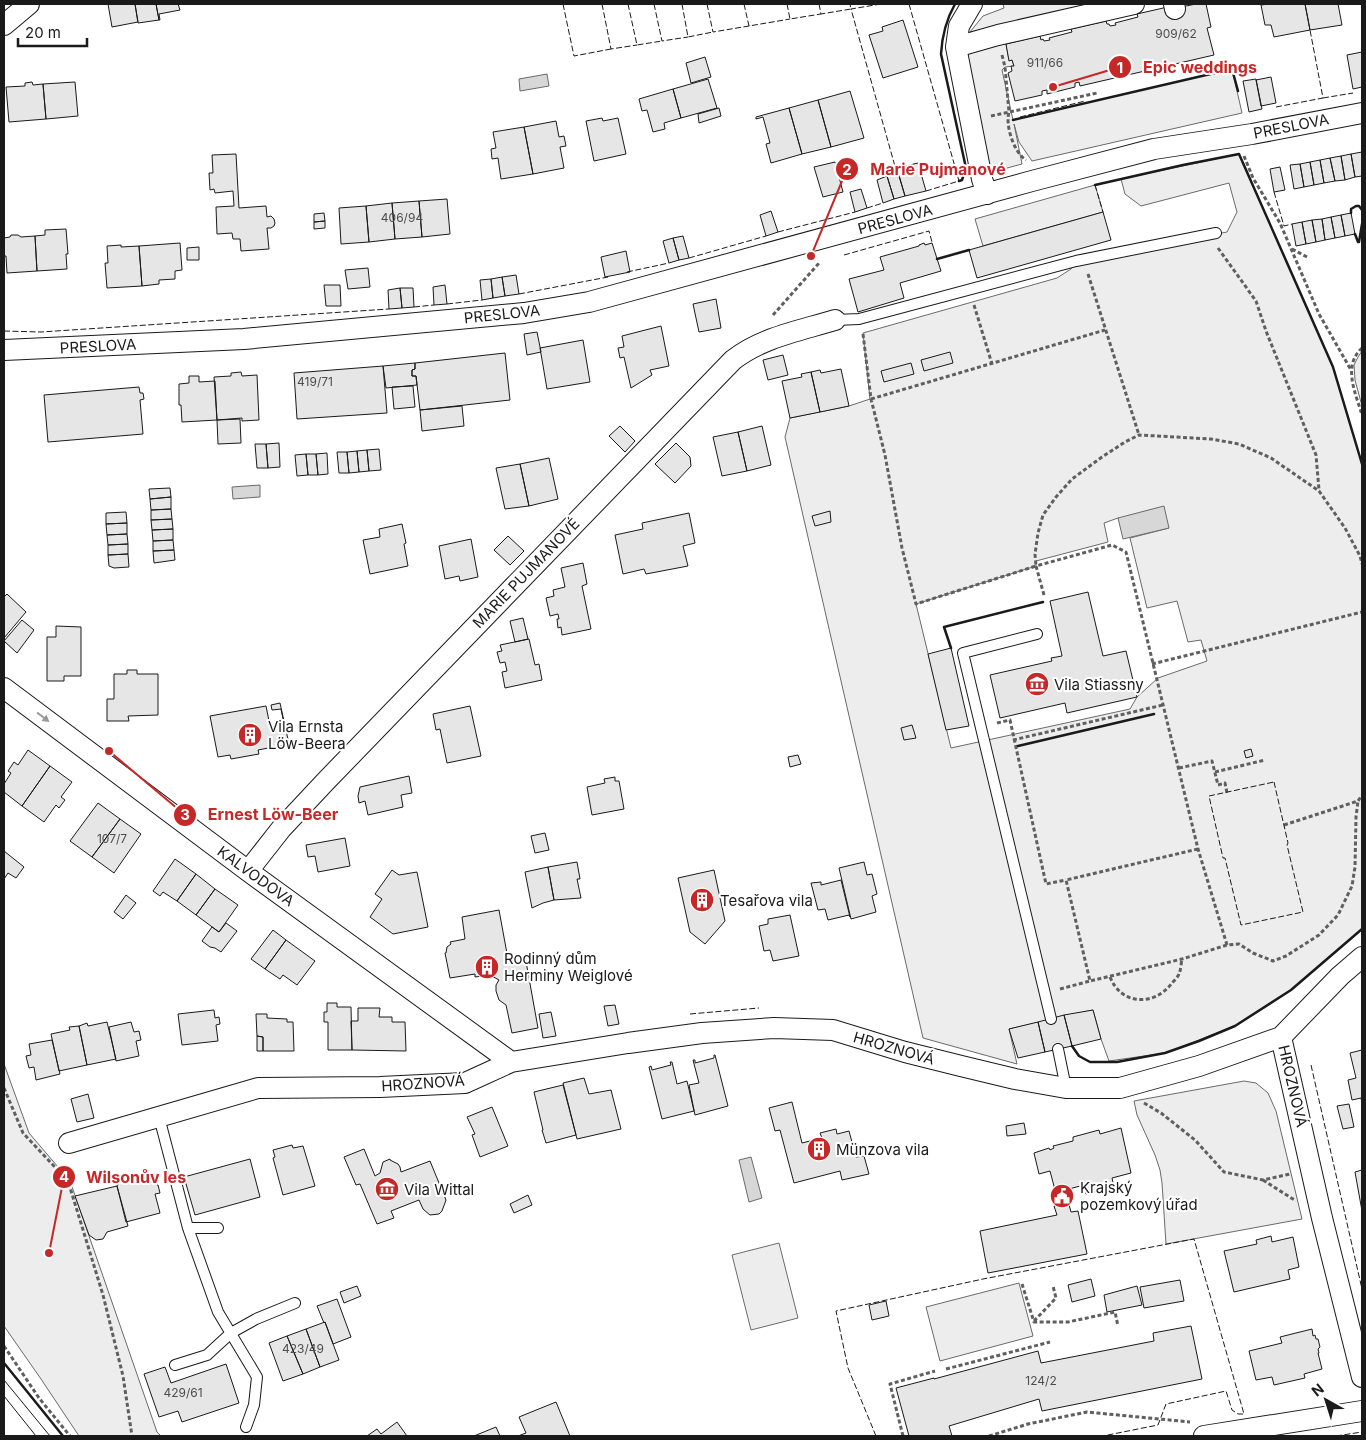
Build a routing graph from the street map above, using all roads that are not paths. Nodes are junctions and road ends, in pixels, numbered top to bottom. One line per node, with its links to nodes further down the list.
1 (29, 4): 4 (street)
2 (972, 4): 5 (street)
3 (1134, 4): 5 (street)
4 (4, 25)
5 (956, 47): 7 (street)
6 (1362, 113): 7 (street, PRESLOVA)
7 (986, 194): 10 (street, PRESLOVA)
8 (1216, 233): 9 (lane)
9 (835, 320): 13 (street, MARIE PUJMANOVÉ)
10 (4, 350)
11 (1037, 634): 15 (lane)
12 (4, 688): 13 (street, KALVODOVA, one-way to 13)
13 (248, 871): 18 (street, KALVODOVA)
14 (1362, 957): 16 (street)
15 (1051, 1019)
16 (1281, 1038): 19 (street, HROZNOVÁ); 27 (street, HROZNOVÁ)
17 (1058, 1049): 19 (lane)
18 (511, 1062): 19 (street, HROZNOVÁ); 20 (street, HROZNOVÁ)
19 (1066, 1088)
20 (159, 1117): 21 (street, HROZNOVÁ); 22 (lane)
21 (69, 1144)
22 (188, 1228): 23 (lane); 25 (lane)
23 (218, 1228)
24 (295, 1303): 25 (lane)
25 (231, 1333): 26 (lane); 29 (lane)
26 (174, 1365)
27 (1362, 1377)
28 (1362, 1411): 30 (street)
29 (246, 1427)
30 (1199, 1430)

